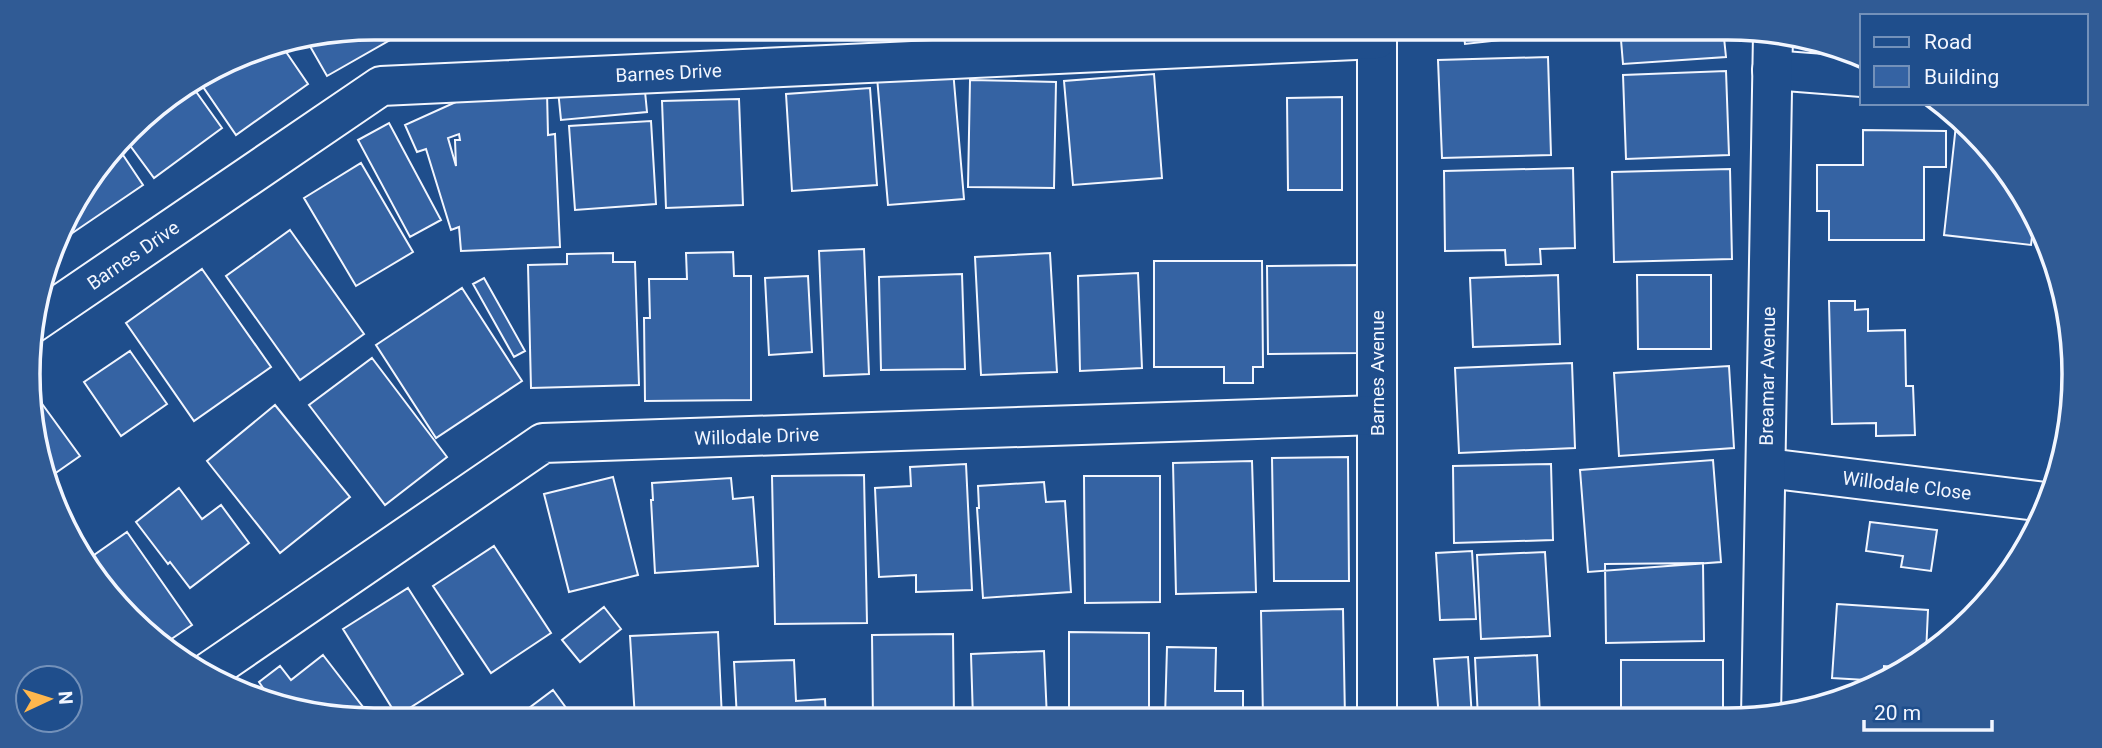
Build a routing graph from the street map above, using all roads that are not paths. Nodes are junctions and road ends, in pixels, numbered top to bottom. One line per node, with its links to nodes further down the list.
1 (1262, 40): 5 (street, Barnes Drive)
2 (1377, 40): 6 (street, Barnes Avenue)
3 (1772, 52): 4 (street); 7 (street, Breamar Avenue)
4 (1860, 77)
5 (46, 314)
6 (1377, 415): 9 (street, Willodale Drive); 11 (street, Barnes Avenue)
7 (1766, 467): 8 (street, Willodale Close); 10 (street, Breamar Avenue)
8 (2036, 501)
9 (215, 667)
10 (1761, 706)
11 (1377, 708)

